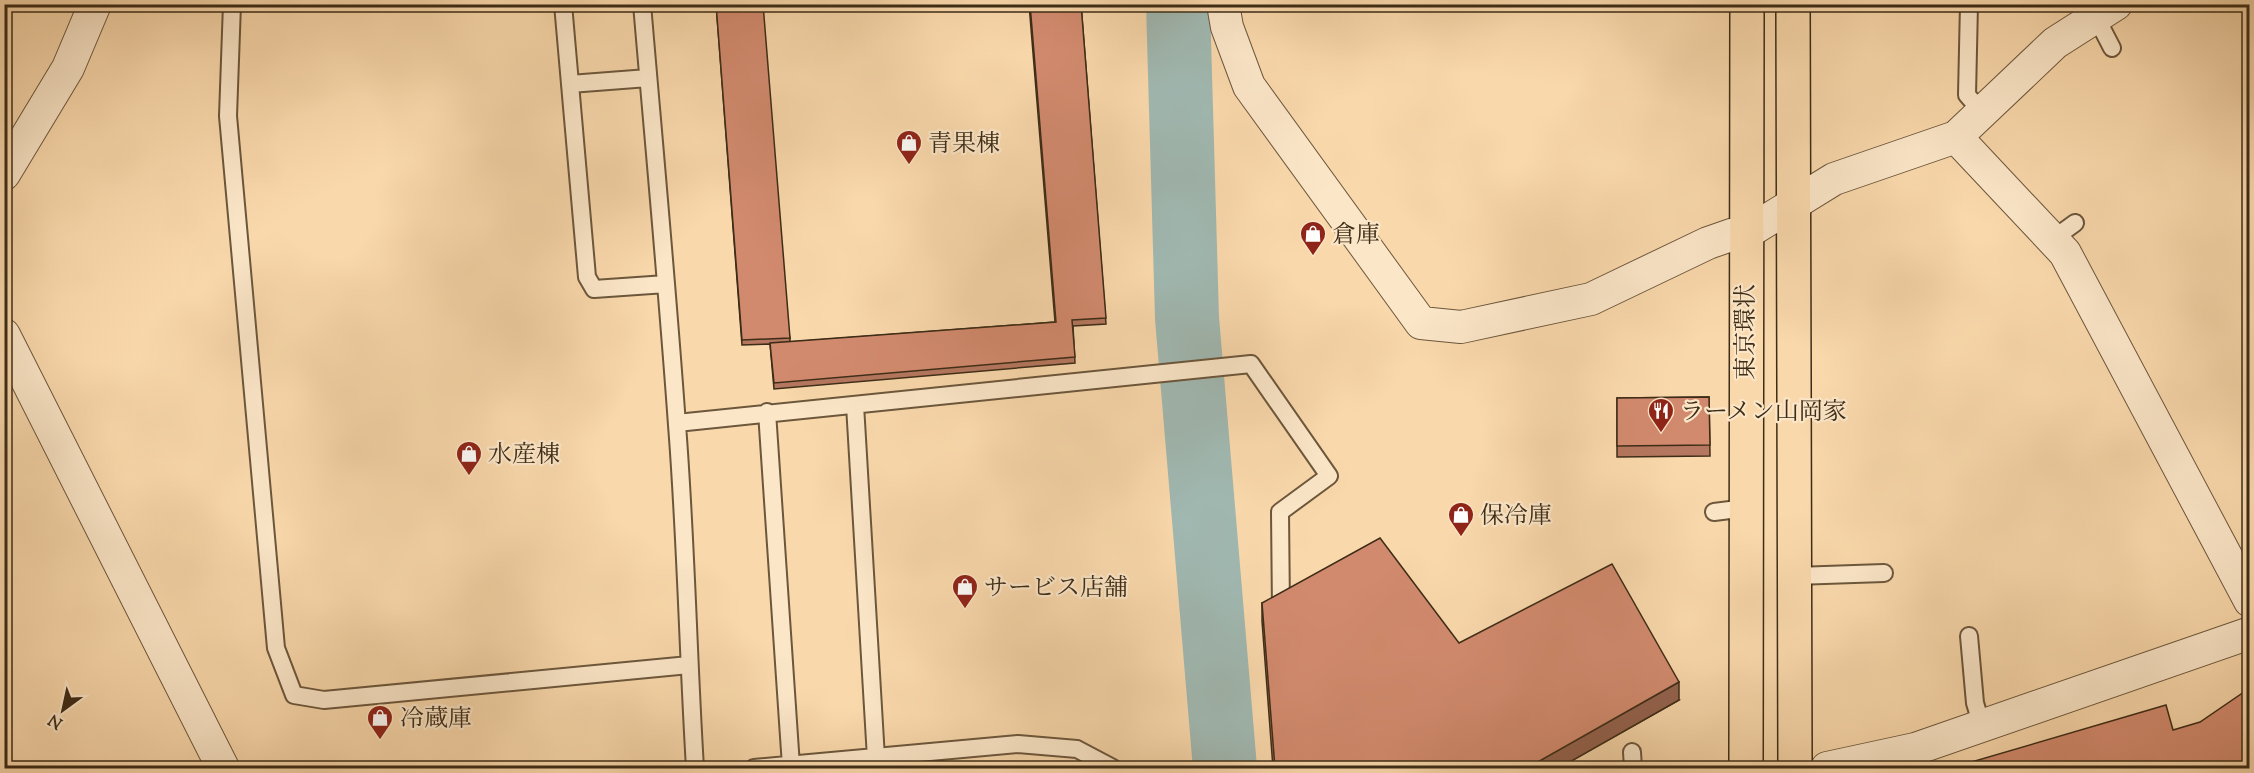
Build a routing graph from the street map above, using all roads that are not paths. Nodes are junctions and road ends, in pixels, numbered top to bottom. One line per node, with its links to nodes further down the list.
1 (95, 4): 15 (street)
2 (232, 4): 29 (lane)
3 (562, 4): 12 (lane)
4 (642, 4): 11 (lane)
5 (1223, 4): 17 (street)
6 (1747, 4): 17 (highway, 東京環状)
7 (1793, 4): 16 (highway, 東京環状)
8 (1969, 4): 13 (lane)
9 (2106, 11): 10 (lane); 13 (street)
10 (2112, 48)
11 (648, 78): 12 (lane); 18 (lane)
12 (570, 84): 18 (lane)
13 (1982, 112): 14 (street)
14 (1956, 137): 16 (street); 25 (street)
15 (4, 174)
16 (1796, 203): 17 (street); 24 (highway, 東京環状)
17 (1745, 234): 37 (highway, 東京環状)
18 (666, 284): 22 (lane)
19 (4, 336): 33 (street)
20 (855, 405): 21 (lane); 26 (lane); 31 (lane)
21 (767, 412): 22 (lane); 32 (lane)
22 (677, 423): 29 (lane)
23 (1884, 573): 24 (lane)
24 (1795, 576): 38 (highway, 東京環状)
25 (2250, 601)
26 (1281, 610)
27 (2250, 633): 30 (street)
28 (1969, 636): 30 (lane)
29 (689, 666): 34 (lane)
30 (1982, 726): 39 (street)
31 (876, 758): 32 (lane); 36 (lane)
32 (791, 766): 35 (lane)
33 (223, 768)
34 (695, 768)
35 (754, 768)
36 (1113, 768)
37 (1746, 768)
38 (1795, 768)
39 (1827, 768)

